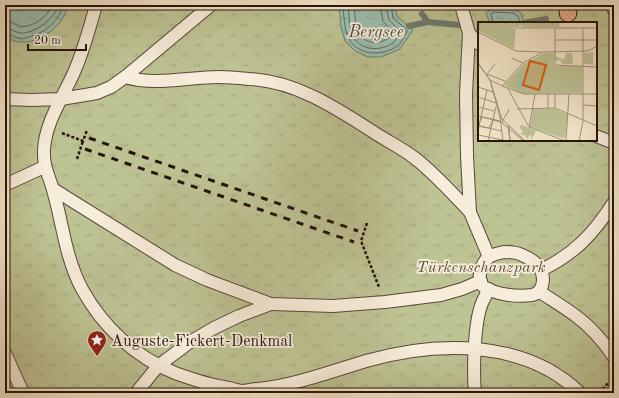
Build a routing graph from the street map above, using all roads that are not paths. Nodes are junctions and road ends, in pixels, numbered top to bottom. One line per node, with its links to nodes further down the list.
1 (96, 5): 10 (street)
2 (211, 5): 8 (street)
3 (461, 5): 6 (street)
4 (611, 5): 5 (street)
5 (614, 10)
6 (469, 33): 7 (street); 17 (street)
7 (478, 43)
8 (125, 77): 10 (street); 17 (street)
9 (5, 99): 10 (street)
10 (61, 99): 13 (street)
11 (597, 136): 12 (street)
12 (614, 143)
13 (44, 167): 14 (street); 15 (street)
14 (5, 185)
15 (53, 189): 22 (street); 26 (street)
16 (614, 202): 19 (street)
17 (470, 212): 18 (street)
18 (489, 257): 19 (street); 20 (street)
19 (541, 270): 21 (street)
20 (485, 285): 21 (street); 22 (street); 23 (street)
21 (540, 292): 25 (street)
22 (271, 304): 26 (street)
23 (475, 348): 27 (street); 30 (street); 31 (street)
24 (5, 353): 28 (street)
25 (614, 356)
26 (158, 366): 27 (street); 29 (street)
27 (242, 392)
28 (23, 393)
29 (136, 393)
30 (475, 393)
31 (580, 393)

